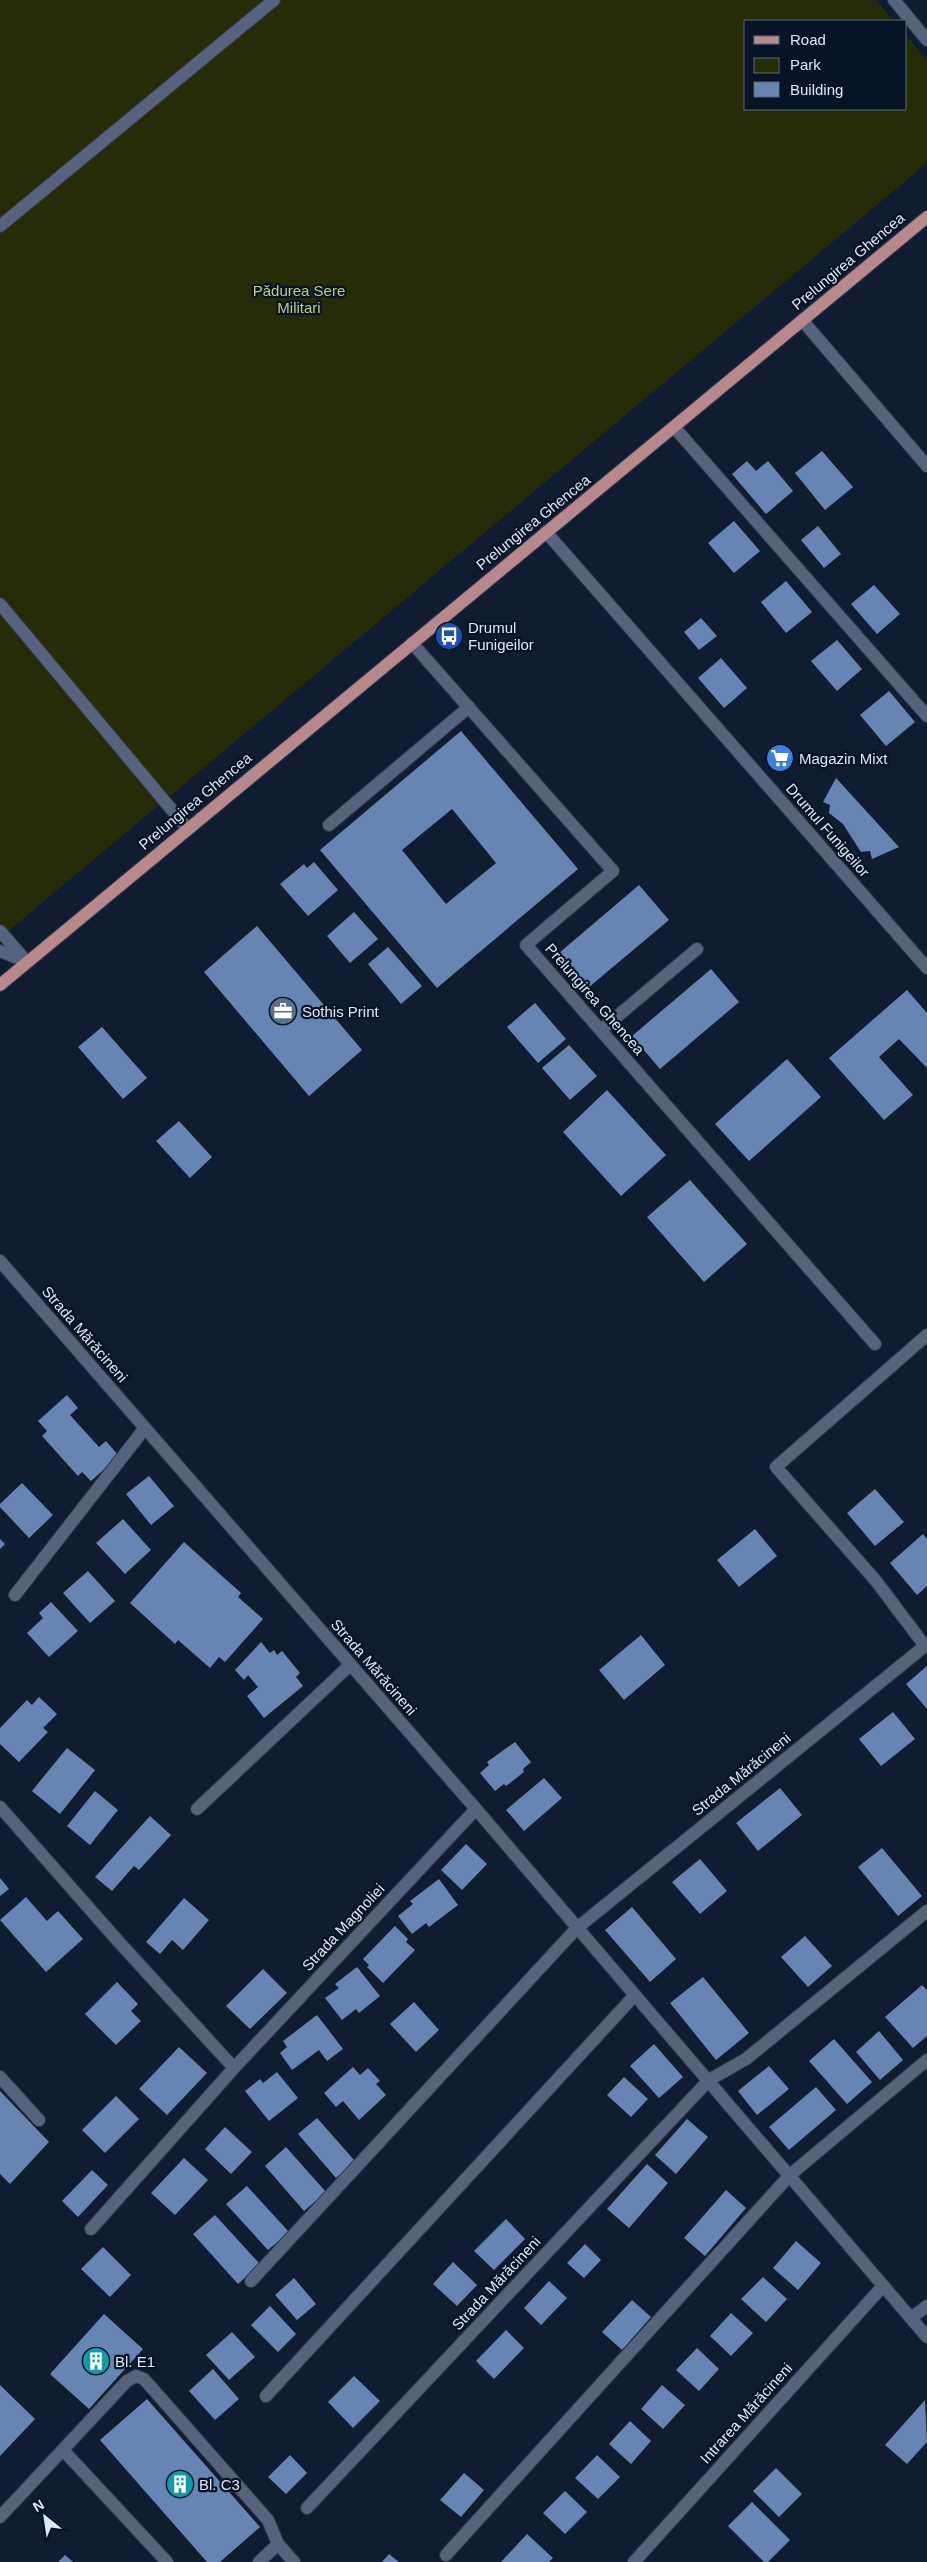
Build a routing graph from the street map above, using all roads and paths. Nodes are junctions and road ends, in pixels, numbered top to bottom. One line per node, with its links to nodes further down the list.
1 (274, 0): 5 (street)
2 (894, 0): 3 (street)
3 (927, 40)
4 (927, 217): 6 (main road, Prelungirea Ghencea)
5 (0, 226)
6 (802, 320): 7 (main road, Prelungirea Ghencea); 8 (street)
7 (674, 427): 9 (main road, Prelungirea Ghencea); 13 (street)
8 (927, 466)
9 (546, 532): 11 (main road, Prelungirea Ghencea); 20 (street, Drumul Funigeilor)
10 (0, 604): 15 (street)
11 (412, 643): 12 (street, Prelungirea Ghencea); 15 (main road, Prelungirea Ghencea)
12 (469, 707): 14 (street); 22 (street, Prelungirea Ghencea)
13 (927, 716)
14 (329, 825)
15 (187, 828): 19 (main road, Prelungirea Ghencea)
16 (0, 931): 19 (street)
17 (697, 949): 22 (street)
18 (0, 951): 19 (street)
19 (27, 962): 21 (main road, Prelungirea Ghencea)
20 (927, 968)
21 (0, 985)
22 (601, 1030): 25 (street, Prelungirea Ghencea)
23 (0, 1261): 26 (street, Strada Mărăcineni)
24 (927, 1335): 33 (street, Strada Mărăcineni)
25 (875, 1344)
26 (145, 1428): 27 (street); 28 (street, Strada Mărăcineni)
27 (15, 1595)
28 (350, 1665): 30 (street); 31 (street, Strada Mărăcineni)
29 (0, 1807): 36 (street)
30 (197, 1809)
31 (476, 1809): 33 (street, Strada Mărăcineni); 36 (street, Strada Magnoliei)
32 (927, 1911): 38 (street, Strada Mărăcineni)
33 (577, 1928): 34 (street, Strada Mărăcineni); 42 (street, Strada Mărăcineni)
34 (635, 1994): 38 (street, Strada Mărăcineni); 47 (street)
35 (927, 2060): 40 (street)
36 (234, 2068): 41 (street, Strada Magnoliei)
37 (0, 2077): 39 (street)
38 (709, 2080): 40 (street, Strada Mărăcineni); 49 (street, Strada Mărăcineni)
39 (39, 2120)
40 (790, 2175): 43 (street, Strada Mărăcineni); 52 (street)
41 (91, 2229)
42 (250, 2281)
43 (884, 2286): 45 (street, Strada Mărăcineni); 56 (street, Intrarea Mărăcineni)
44 (927, 2306): 45 (street)
45 (911, 2318): 46 (street, Strada Mărăcineni)
46 (927, 2336)
47 (266, 2396)
48 (63, 2450): 50 (street); 51 (street); 53 (street)
49 (307, 2508)
50 (0, 2517)
51 (278, 2544): 54 (street); 55 (street)
52 (446, 2555)
53 (167, 2562)
54 (259, 2562)
55 (294, 2562)
56 (634, 2562)

